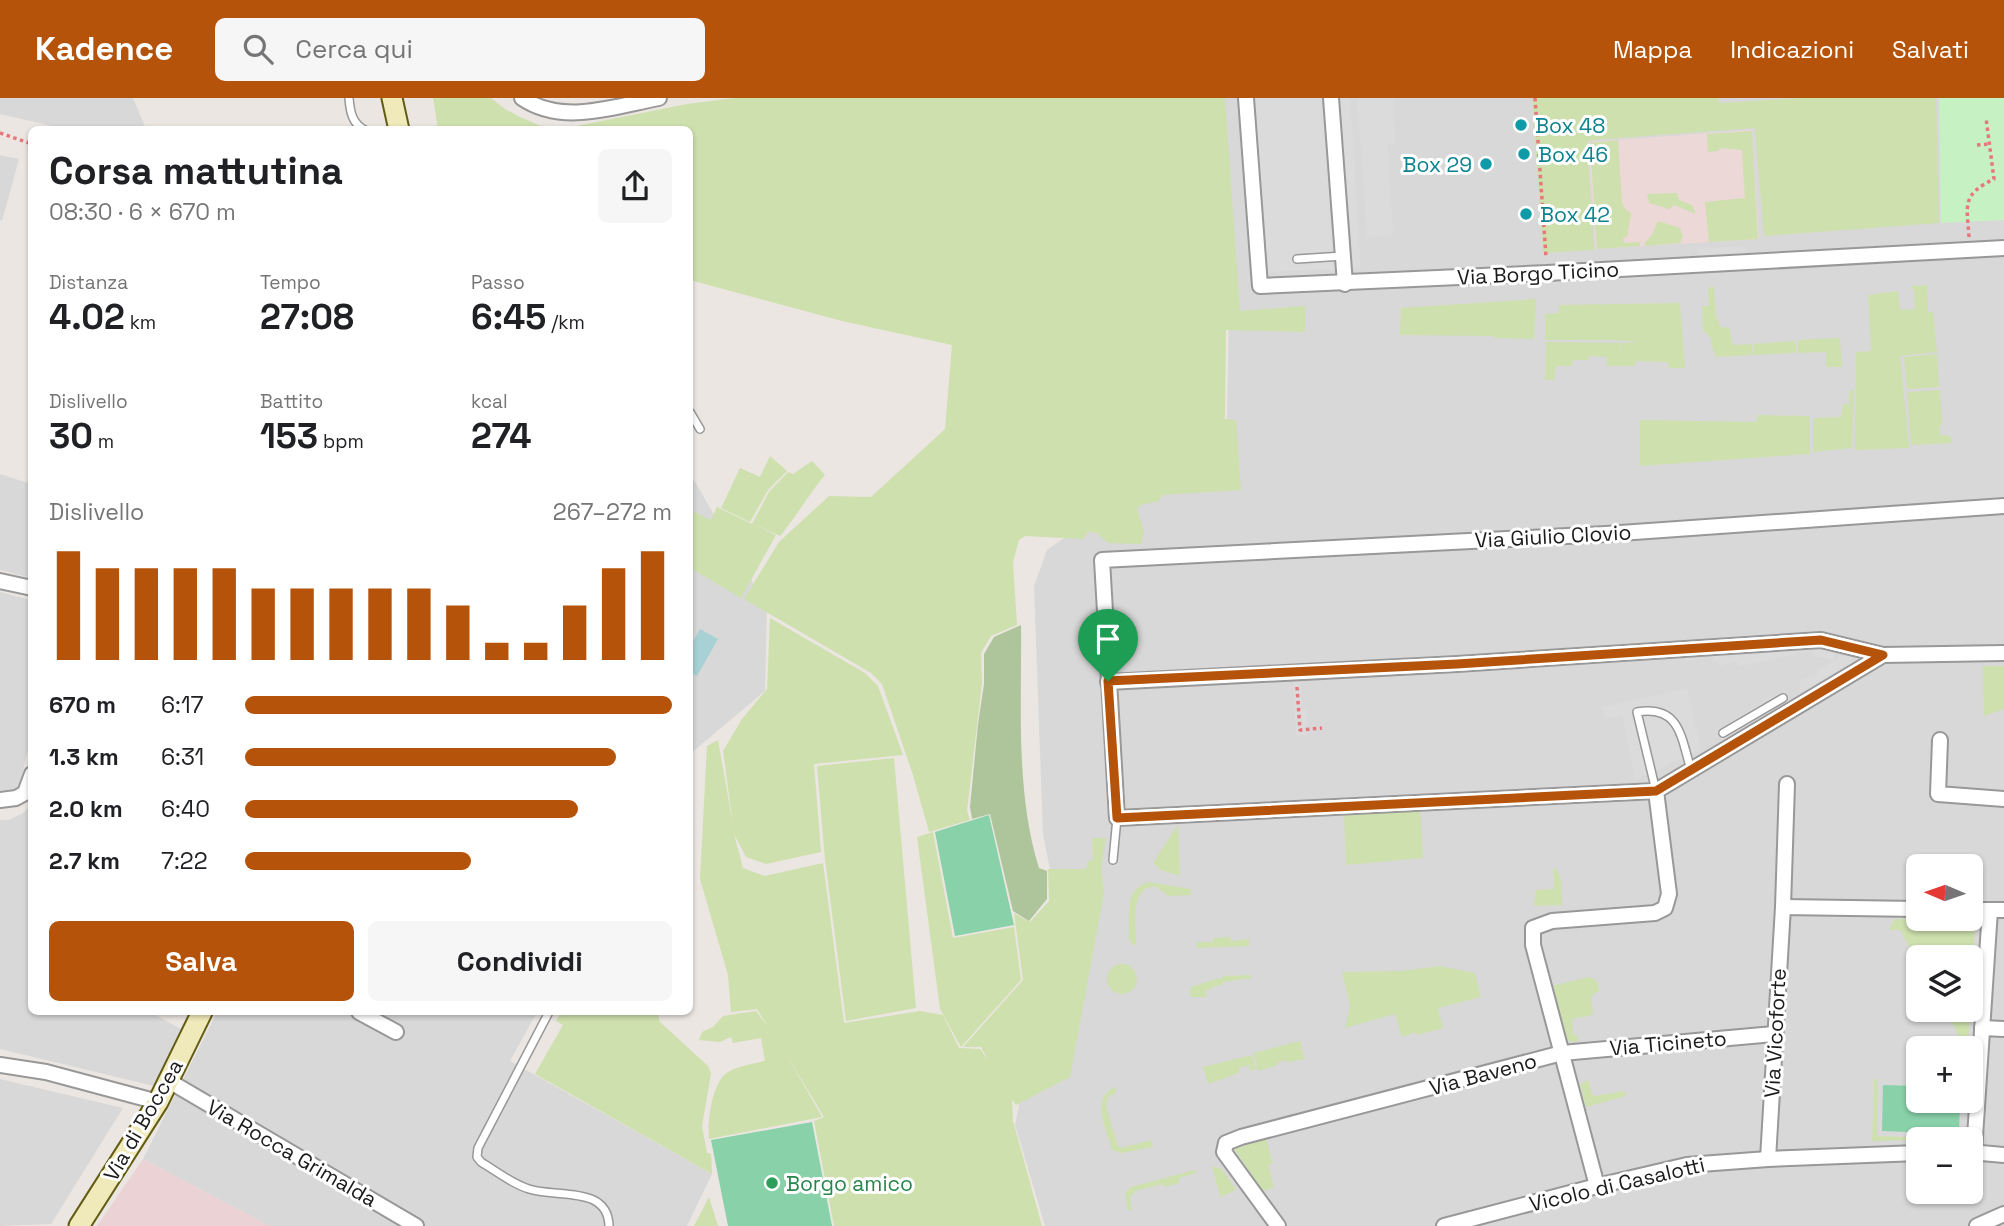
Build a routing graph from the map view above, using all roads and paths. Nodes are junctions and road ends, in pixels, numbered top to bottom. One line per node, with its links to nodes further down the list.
1 (349, 98): 9 (lane)
2 (392, 98): 10 (main road)
3 (522, 98): 4 (street)
4 (659, 98)
5 (1246, 98): 20 (street, Via Borgo Ticino)
6 (1331, 98): 17 (street)
7 (1535, 98): 19 (path)
8 (1986, 118): 13 (path)
9 (358, 126)
10 (395, 126)
11 (0, 133): 12 (path)
12 (28, 143)
13 (1989, 144): 14 (path); 16 (path)
14 (1978, 145)
15 (2004, 248): 16 (street, Via Borgo Ticino)
16 (1970, 250): 19 (street, Via Borgo Ticino)
17 (1343, 256): 18 (lane); 20 (street)
18 (1297, 259)
19 (1547, 273): 20 (street, Via Borgo Ticino)
20 (1345, 284)
21 (693, 417): 22 (lane)
22 (700, 429)
23 (2004, 506): 29 (street, Via Giulio Clovio)
24 (0, 581): 25 (street)
25 (28, 587)
26 (2004, 653): 27 (street)
27 (1883, 655): 28 (street); 33 (street)
28 (1309, 671): 29 (street); 32 (path)
29 (1108, 681): 42 (street)
30 (1783, 698): 31 (lane)
31 (1748, 718): 33 (lane); 34 (lane)
32 (1322, 728)
33 (1757, 730): 36 (street)
34 (1723, 733)
35 (1940, 740): 40 (street)
36 (1691, 770): 39 (street); 39 (lane)
37 (1787, 784): 44 (street, Via Vicoforte)
38 (28, 785): 41 (street)
39 (1656, 791): 42 (street); 56 (street, Via Baveno)
40 (2004, 799)
41 (0, 800)
42 (1117, 818): 43 (lane)
43 (1113, 860)
44 (1783, 907): 45 (street); 55 (street, Via Vicoforte)
45 (1906, 909)
46 (1997, 910): 47 (street)
47 (1983, 972)
48 (201, 1015): 58 (main road, Via di Boccea)
49 (365, 1015): 54 (street)
50 (547, 1015): 69 (lane)
51 (1981, 1022): 52 (street)
52 (1982, 1028): 53 (street); 60 (street)
53 (2004, 1029)
54 (396, 1032)
55 (1774, 1034): 56 (street, Via Ticineto); 64 (street, Via Vicoforte)
56 (1562, 1054): 65 (street); 70 (street, Via Baveno)
57 (0, 1065): 59 (street)
58 (169, 1081): 59 (main road, Via di Boccea); 68 (street, Via Rocca Grimalda)
59 (158, 1102): 67 (main road, Via di Boccea)
60 (1974, 1127)
61 (1906, 1153): 64 (street, Vicolo di Casalotti)
62 (1983, 1153): 63 (street)
63 (2004, 1154)
64 (1768, 1159): 65 (street, Vicolo di Casalotti)
65 (1597, 1186): 71 (street, Vicolo di Casalotti)
66 (2004, 1214): 72 (street)
67 (79, 1226)
68 (416, 1226)
69 (609, 1226)
70 (1278, 1226)
71 (1444, 1226)
72 (1977, 1226)

